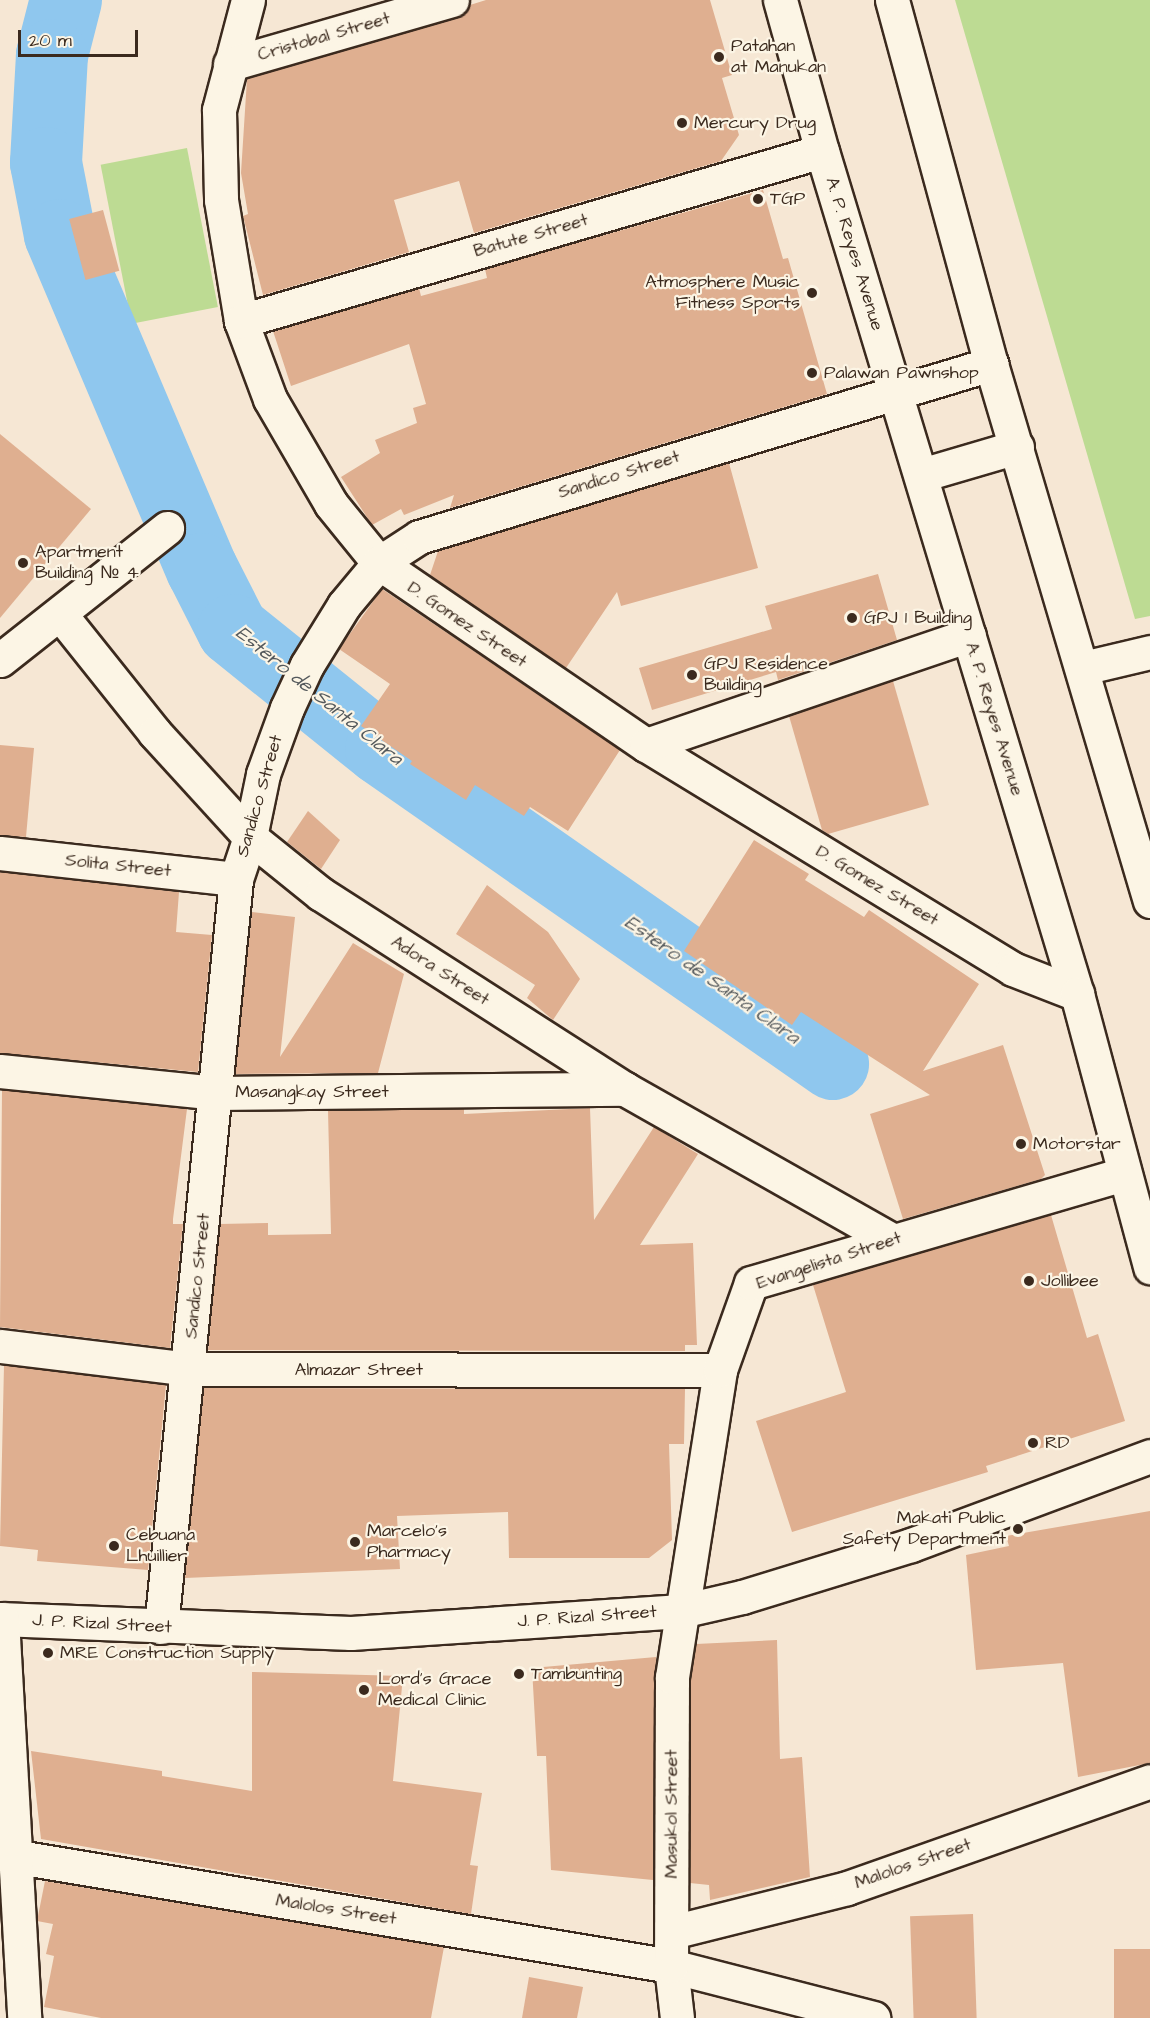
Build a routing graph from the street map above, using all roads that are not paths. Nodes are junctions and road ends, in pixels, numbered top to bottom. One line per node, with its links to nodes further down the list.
1 (248, 0): 5 (street, D. Gomez Street)
2 (452, 0): 5 (street, Cristobal Street)
3 (780, 0): 6 (street, A. P. Reyes Avenue)
4 (892, 0): 8 (street)
5 (230, 64): 7 (street, D. Gomez Street)
6 (822, 151): 7 (street, Batute Street); 9 (street, A. P. Reyes Avenue)
7 (241, 321): 13 (street, D. Gomez Street)
8 (992, 364): 9 (street, Sandico Street); 10 (street)
9 (897, 390): 11 (street, A. P. Reyes Avenue); 13 (street, Sandico Street)
10 (1017, 447): 11 (street); 18 (street)
11 (921, 475): 15 (street, A. P. Reyes Avenue)
12 (167, 528): 14 (street)
13 (379, 563): 19 (street, D. Gomez Street); 20 (street, Sandico Street)
14 (60, 614): 17 (street); 20 (street, Adora Street)
15 (969, 634): 19 (street); 24 (street, A. P. Reyes Avenue)
16 (1150, 652): 18 (street)
17 (0, 660)
18 (1083, 668): 23 (street)
19 (646, 745): 24 (street, D. Gomez Street)
20 (250, 837): 22 (street, Sandico Street); 26 (street, Adora Street)
21 (0, 853): 22 (street, Solita Street)
22 (236, 879): 27 (street, Sandico Street)
23 (1150, 902)
24 (1077, 994): 28 (street, A. P. Reyes Avenue)
25 (0, 1071): 27 (street, Masangkay Street)
26 (625, 1089): 27 (street, Masangkay Street); 29 (street, Adora Street)
27 (216, 1093): 32 (street, Sandico Street)
28 (1124, 1174): 29 (street, Evangelista Street); 30 (street, A. P. Reyes Avenue)
29 (892, 1240): 33 (street, Evangelista Street)
30 (1150, 1267)
31 (0, 1346): 32 (street, Almazar Street)
32 (189, 1369): 33 (street, Almazar Street); 37 (street, Sandico Street)
33 (720, 1370): 35 (street, Evangelista Street)
34 (1150, 1456): 35 (street, J. P. Rizal Street)
35 (681, 1611): 37 (street, J. P. Rizal Street); 40 (street, Masukol Street)
36 (1, 1619): 37 (street, J. P. Rizal Street); 39 (street)
37 (161, 1626)
38 (1150, 1781): 40 (street, Malolos Street)
39 (9, 1856): 41 (street, Malolos Street); 42 (street)
40 (672, 1932): 41 (street, Masukol Street)
41 (671, 1966): 43 (street, Masukol Street); 44 (street, Malolos Street)
42 (24, 2018)
43 (677, 2018)
44 (873, 2018)

